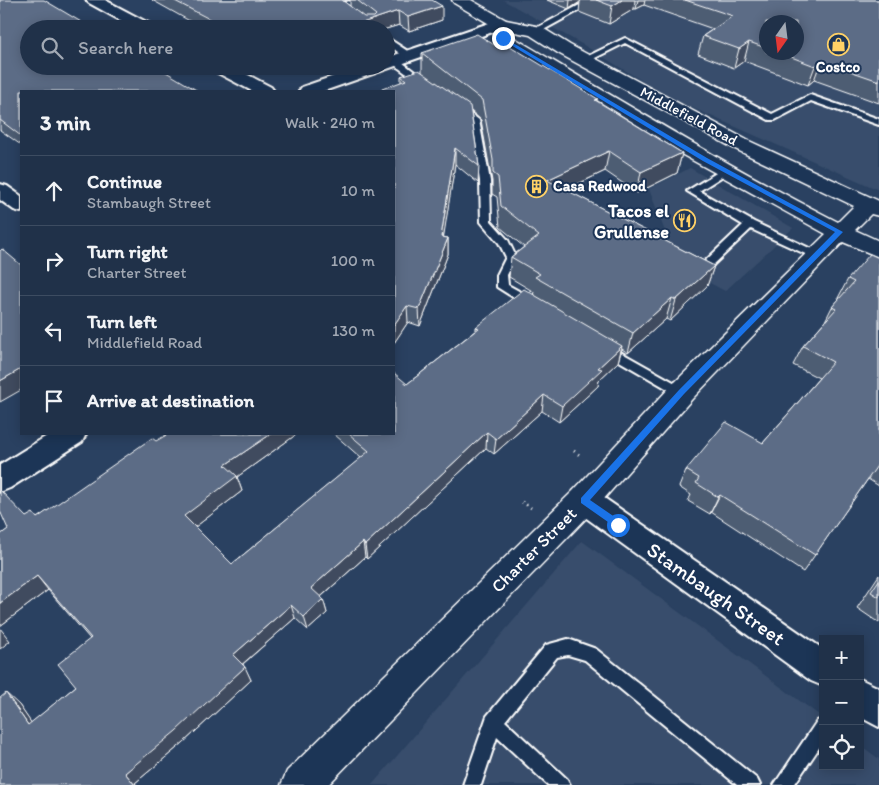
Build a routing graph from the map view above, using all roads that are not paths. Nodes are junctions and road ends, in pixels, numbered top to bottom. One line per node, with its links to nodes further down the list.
1 (94, 0): 5 (street)
2 (361, 0): 6 (lane)
3 (460, 0): 7 (main road, Middlefield Road)
4 (594, 0): 8 (lane)
5 (131, 20)
6 (359, 20)
7 (500, 24): 8 (main road, Middlefield Road); 10 (street); 19 (main road, Middlefield Road)
8 (534, 31): 9 (main road, Middlefield Road)
9 (584, 60): 18 (lane); 22 (main road, Middlefield Road)
10 (395, 61)
11 (395, 63): 16 (lane)
12 (235, 75): 14 (street)
13 (355, 75): 15 (street)
14 (264, 90)
15 (311, 90)
16 (437, 92)
17 (452, 104): 28 (lane)
18 (879, 122)
19 (726, 170): 23 (lane); 24 (main road, Middlefield Road)
20 (0, 190): 21 (street)
21 (20, 205)
22 (873, 207): 24 (main road, Charter Street)
23 (750, 224): 26 (lane); 27 (lane)
24 (839, 232): 25 (main road, Middlefield Road); 26 (main road, Charter Street)
25 (879, 250)
26 (816, 255): 30 (main road, Charter Street)
27 (706, 266)
28 (544, 311)
29 (594, 340): 30 (lane)
30 (682, 392): 33 (main road, Charter Street)
31 (70, 435): 32 (street)
32 (0, 480)
33 (584, 500): 34 (street, Stambaugh Street); 39 (main road, Charter Street)
34 (819, 666)
35 (864, 699): 36 (street)
36 (879, 709)
37 (493, 722): 40 (lane); 41 (lane); 42 (lane)
38 (819, 732): 43 (lane)
39 (302, 785)
40 (472, 785)
41 (561, 785)
42 (751, 785)
43 (783, 785)

